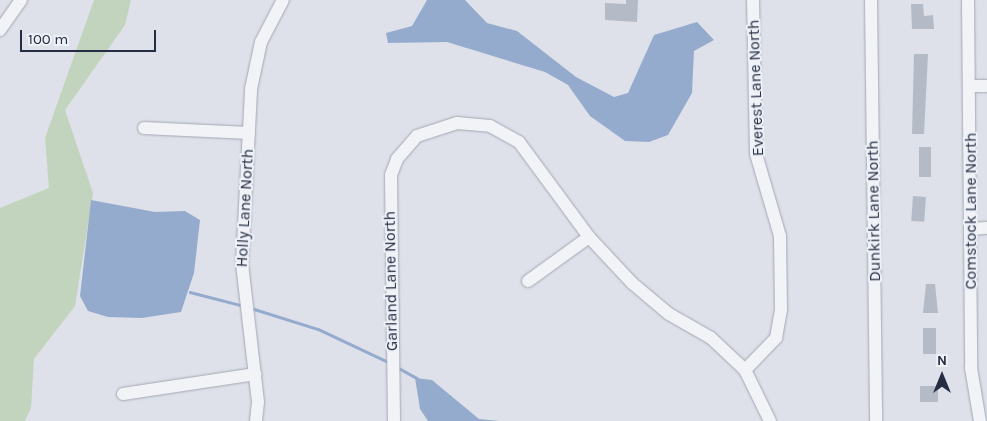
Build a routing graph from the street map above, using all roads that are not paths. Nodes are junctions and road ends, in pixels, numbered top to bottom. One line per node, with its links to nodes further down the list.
1 (21, 0): 6 (street)
2 (753, 0): 15 (street, Everest Lane North)
3 (872, 0): 21 (street, Dunkirk Lane North)
4 (968, 0): 7 (street, Comstock Lane North)
5 (279, 2): 10 (street, Holly Lane North)
6 (0, 30)
7 (971, 86): 8 (street); 11 (street, Comstock Lane North)
8 (987, 86)
9 (144, 128): 10 (street)
10 (249, 133): 16 (street, Holly Lane North)
11 (971, 228): 12 (street); 22 (street, Comstock Lane North)
12 (987, 228)
13 (589, 237): 14 (street); 15 (street); 19 (street, Garland Lane North)
14 (528, 281)
15 (745, 370): 20 (street)
16 (255, 374): 17 (street); 18 (street, Holly Lane North)
17 (123, 394)
18 (256, 421)
19 (394, 421)
20 (770, 421)
21 (876, 421)
22 (980, 421)

